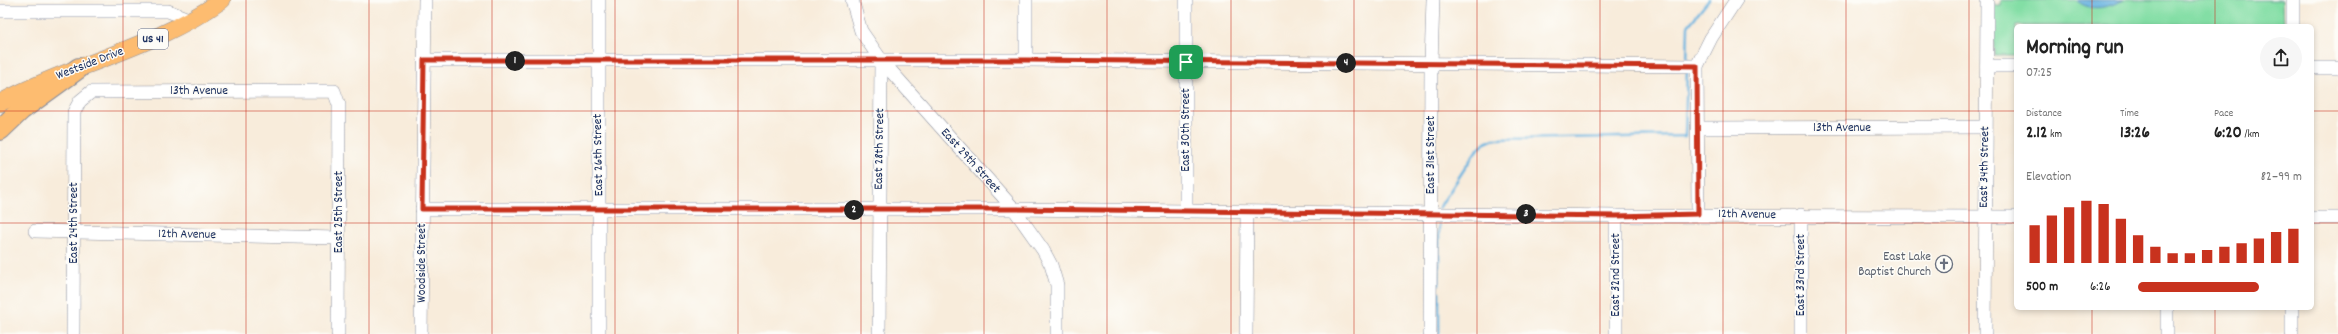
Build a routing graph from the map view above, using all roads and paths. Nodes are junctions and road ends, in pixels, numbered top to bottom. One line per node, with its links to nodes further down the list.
1 (222, 0): 12 (main road, Westside Drive / US 41)
2 (424, 0): 14 (street, Woodside Street)
3 (599, 0): 17 (street, East 26th Street)
4 (852, 0): 15 (street, East 29th Street)
5 (1026, 0): 16 (street)
6 (1186, 0): 18 (street, East 30th Street)
7 (1434, 0): 19 (street, East 31st Street)
8 (1736, 0): 20 (street)
9 (1987, 0): 21 (street, East 34th Street)
10 (2293, 0): 13 (street)
11 (0, 11): 12 (street)
12 (190, 20): 23 (main road, Westside Drive / US 41)
13 (2293, 24)
14 (424, 60): 17 (street); 32 (street, Woodside Street)
15 (881, 60): 16 (street); 17 (street); 33 (street, East 29th Street); 35 (street, East 28th Street)
16 (1026, 60): 18 (street)
17 (598, 61): 34 (street, East 26th Street)
18 (1186, 62): 19 (street); 36 (street, East 30th Street)
19 (1431, 64): 20 (street); 38 (street, East 31st Street)
20 (1697, 66): 30 (street)
21 (1987, 66): 22 (street); 29 (street, East 34th Street)
22 (2014, 66)
23 (79, 68): 27 (main road, Westside Drive / US 41); 31 (highway)
24 (2314, 68): 25 (street)
25 (2338, 68)
26 (334, 91): 28 (street, 13th Avenue); 48 (street, East 25th Street)
27 (0, 103)
28 (74, 112): 47 (street, East 24th Street)
29 (1985, 127): 30 (street, 13th Avenue); 42 (street, East 34th Street)
30 (1698, 128): 39 (street)
31 (0, 130)
32 (422, 209): 34 (street, 12th Avenue); 53 (street, Woodside Street)
33 (1014, 209): 35 (street, 12th Avenue); 36 (street, 12th Avenue); 56 (street, East 29th Street)
34 (599, 210): 35 (street, 12th Avenue); 54 (street, East 26th Street)
35 (879, 210): 55 (street, East 28th Street)
36 (1186, 212): 37 (street, 12th Avenue)
37 (1247, 212): 38 (street, 12th Avenue); 57 (street)
38 (1431, 213): 41 (street, 12th Avenue); 58 (street, East 31st Street)
39 (1698, 214): 40 (street, 12th Avenue); 41 (street, 12th Avenue)
40 (1801, 215): 42 (street, 12th Avenue); 60 (street, East 33rd Street)
41 (1616, 216): 59 (street, East 32nd Street)
42 (1984, 217): 43 (street, 12th Avenue); 61 (street, East 34th Street)
43 (2014, 217)
44 (2314, 218): 45 (street)
45 (2338, 218)
46 (35, 231): 47 (street, 12th Avenue)
47 (74, 233): 48 (street, 12th Avenue); 51 (street, East 24th Street)
48 (338, 238): 52 (street, East 25th Street)
49 (2167, 310): 62 (street)
50 (2292, 310): 63 (street)
51 (73, 334)
52 (338, 334)
53 (421, 334)
54 (599, 334)
55 (879, 334)
56 (1057, 334)
57 (1246, 334)
58 (1430, 334)
59 (1616, 334)
60 (1801, 334)
61 (1985, 334)
62 (2167, 334)
63 (2292, 334)

